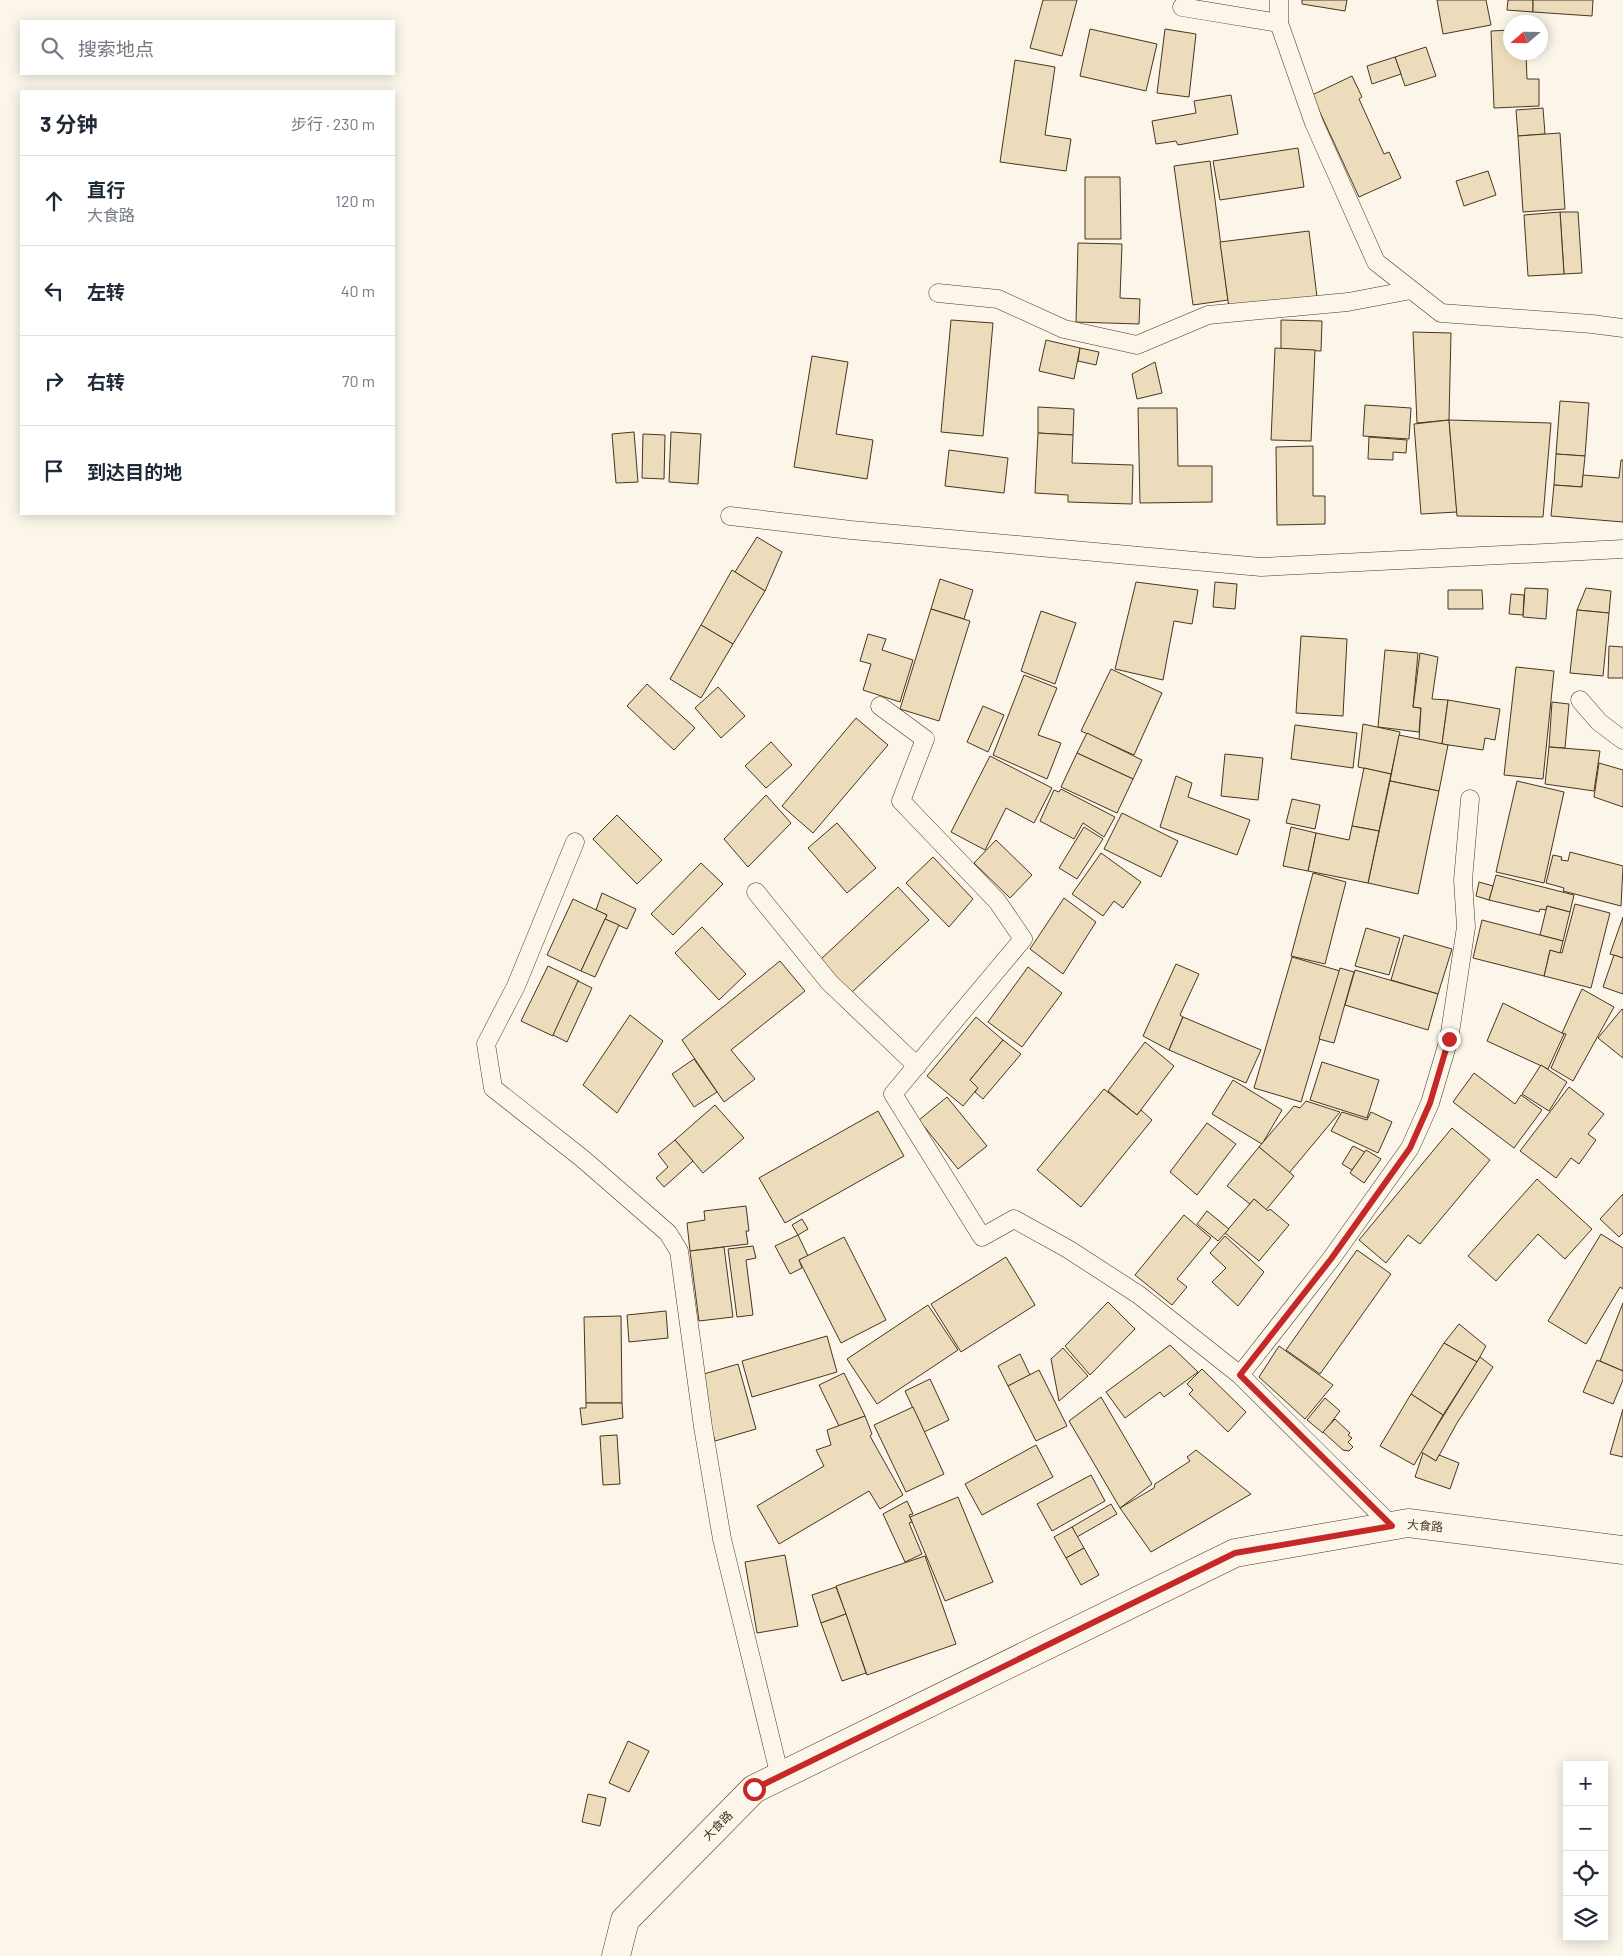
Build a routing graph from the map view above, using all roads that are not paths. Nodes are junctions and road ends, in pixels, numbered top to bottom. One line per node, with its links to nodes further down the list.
1 (1279, 0): 3 (lane)
2 (1182, 7): 3 (lane)
3 (1279, 23): 4 (lane)
4 (1411, 290): 5 (lane); 6 (lane)
5 (938, 293)
6 (1623, 328)
7 (730, 516): 8 (lane)
8 (1623, 549)
9 (1580, 700): 11 (lane)
10 (880, 706): 15 (lane)
11 (1623, 740)
12 (1470, 800): 16 (lane)
13 (575, 842): 19 (lane)
14 (756, 892): 15 (lane)
15 (916, 1066): 16 (lane)
16 (1240, 1375): 17 (lane)
17 (1392, 1526): 18 (street, 大食路); 19 (street, 大食路)
18 (1623, 1550)
19 (780, 1777): 20 (street, 大食路)
20 (616, 1956)

